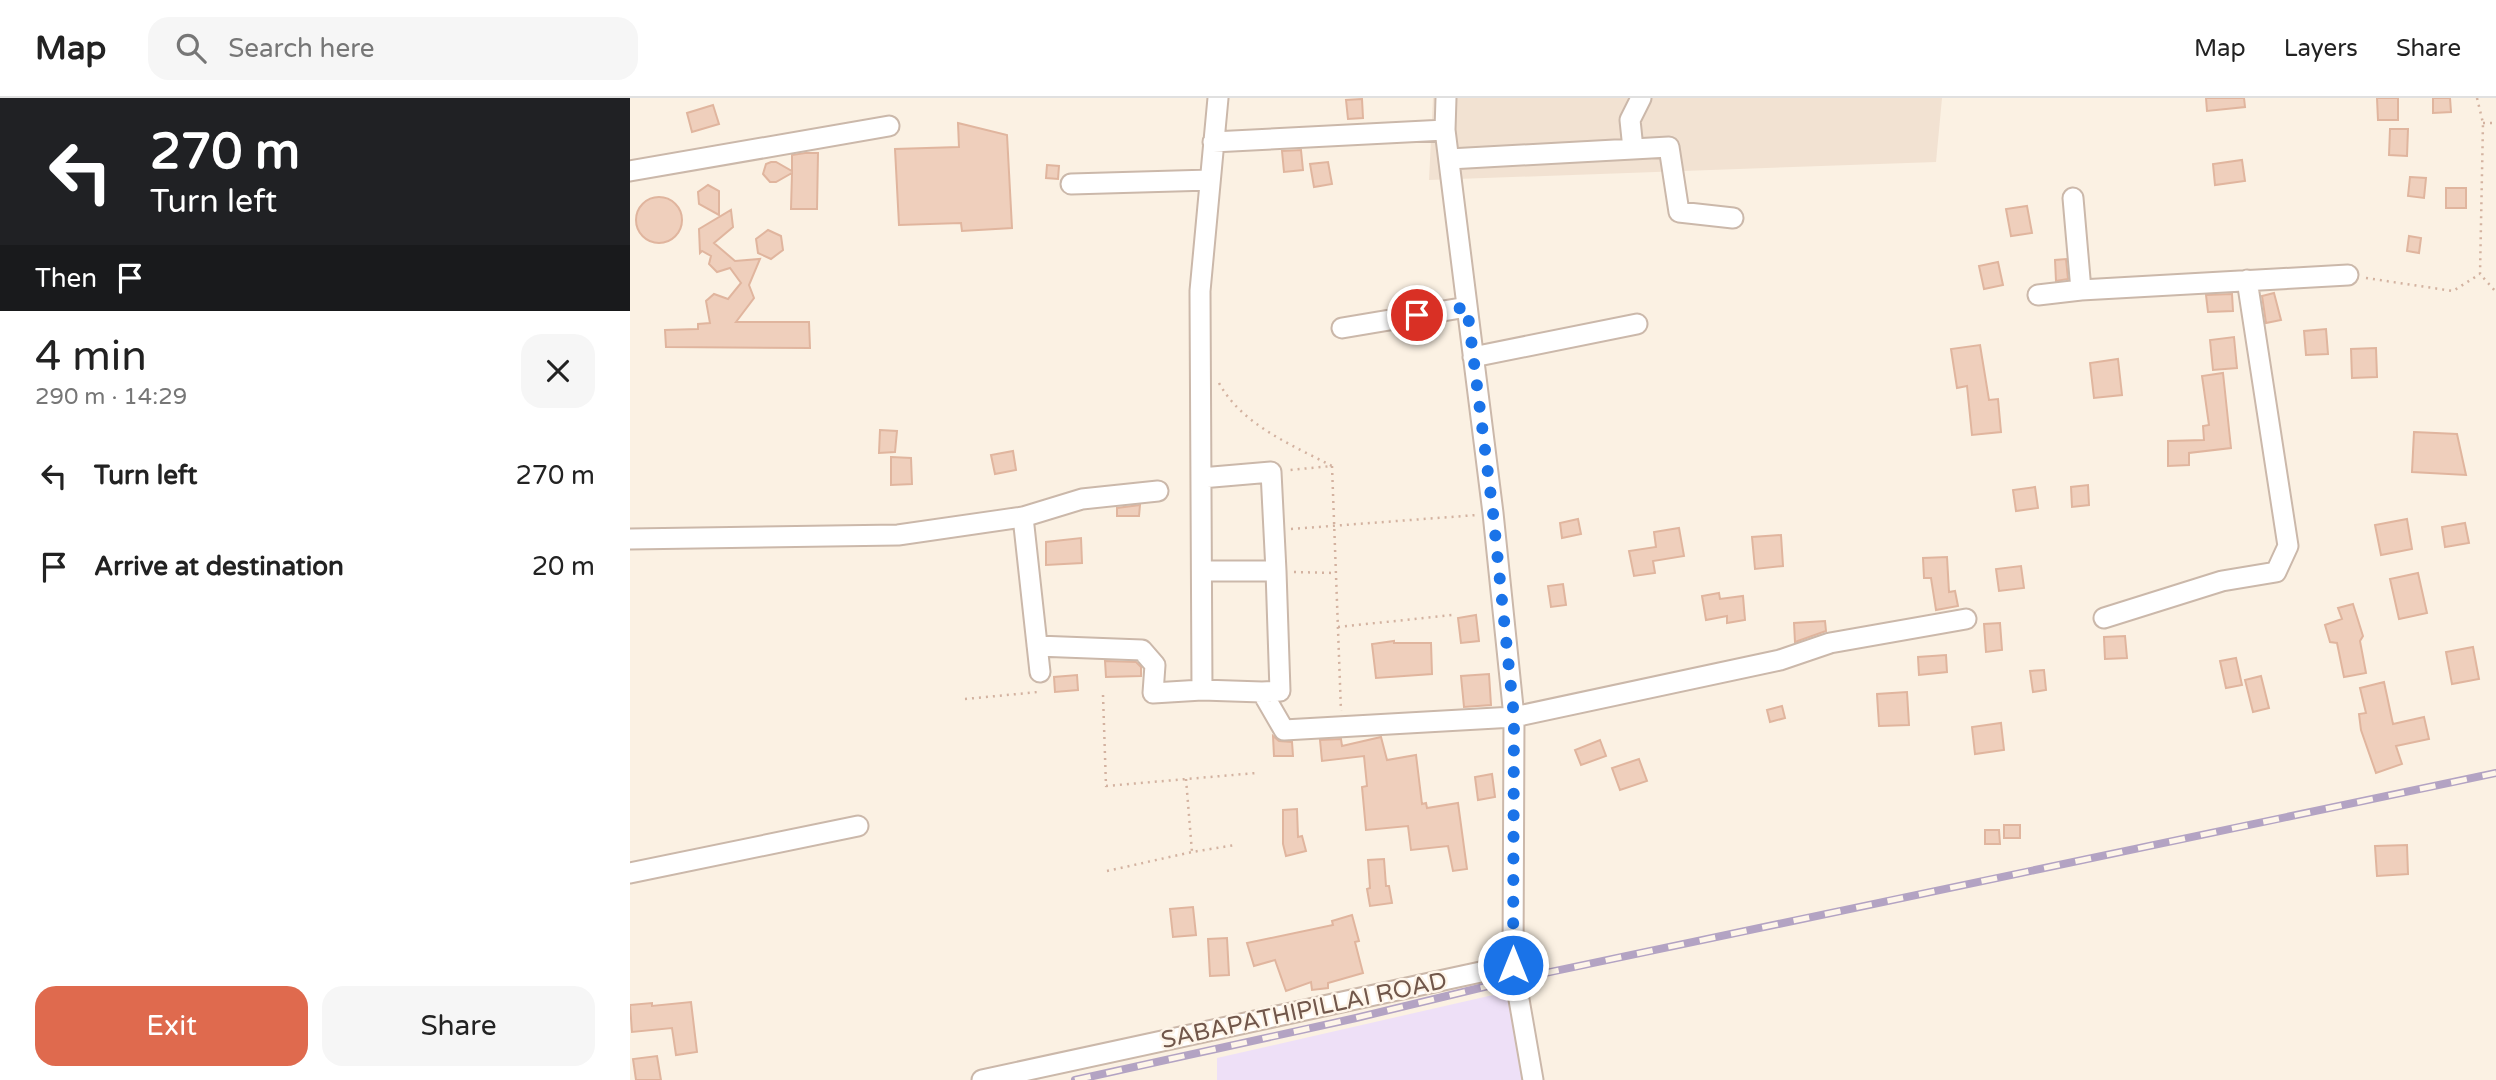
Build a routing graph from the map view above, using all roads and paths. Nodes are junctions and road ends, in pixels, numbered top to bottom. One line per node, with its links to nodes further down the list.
1 (1218, 98): 9 (street)
2 (1446, 98): 8 (street)
3 (1640, 98): 10 (street)
4 (2477, 98): 6 (path)
5 (2496, 122): 6 (path)
6 (2483, 123): 17 (path)
7 (889, 126): 12 (street)
8 (1445, 130): 9 (street); 11 (street)
9 (1213, 142): 13 (street)
10 (1633, 149): 11 (street); 16 (street)
11 (1449, 159): 23 (street)
12 (630, 171)
13 (1210, 180): 14 (street); 26 (street)
14 (1071, 184)
15 (2073, 198): 20 (street)
16 (1732, 218)
17 (2480, 274): 18 (path); 21 (path)
18 (2348, 275): 19 (street)
19 (2247, 280): 20 (street); 41 (street)
20 (2081, 290): 22 (street)
21 (2496, 292)
22 (2038, 295)
23 (1467, 307): 25 (street); 27 (street)
24 (1637, 324): 27 (street)
25 (1342, 328)
26 (1201, 350): 28 (path); 30 (street)
27 (1474, 357): 32 (street)
28 (1332, 466): 29 (path); 34 (path)
29 (1271, 472): 30 (street); 35 (street)
30 (1201, 478): 37 (street)
31 (1158, 491): 33 (street)
32 (1493, 513): 34 (path); 50 (street)
33 (1023, 517): 36 (street); 44 (street)
34 (1335, 526): 35 (path); 39 (path)
35 (1274, 530): 38 (street)
36 (630, 539)
37 (1202, 571): 38 (street); 46 (street)
38 (1276, 571): 39 (path); 47 (street)
39 (1336, 573): 43 (path)
40 (1452, 615): 43 (path)
41 (2104, 618)
42 (1965, 619): 50 (street)
43 (1338, 627): 51 (path)
44 (1037, 646): 45 (street); 46 (street)
45 (1040, 672): 49 (path)
46 (1202, 690): 47 (street)
47 (1262, 692): 51 (street)
48 (1103, 695): 53 (path)
49 (965, 699)
50 (1514, 717): 51 (street); 59 (street)
51 (1342, 727)
52 (1256, 773): 53 (path)
53 (1186, 779): 56 (path)
54 (858, 827): 58 (street)
55 (1235, 845): 56 (path)
56 (1192, 852): 57 (path)
57 (1107, 871)
58 (630, 873)
59 (1513, 965): 60 (street, SABAPATHIPILLAI ROAD); 61 (street)
60 (982, 1080)
61 (1533, 1080)

